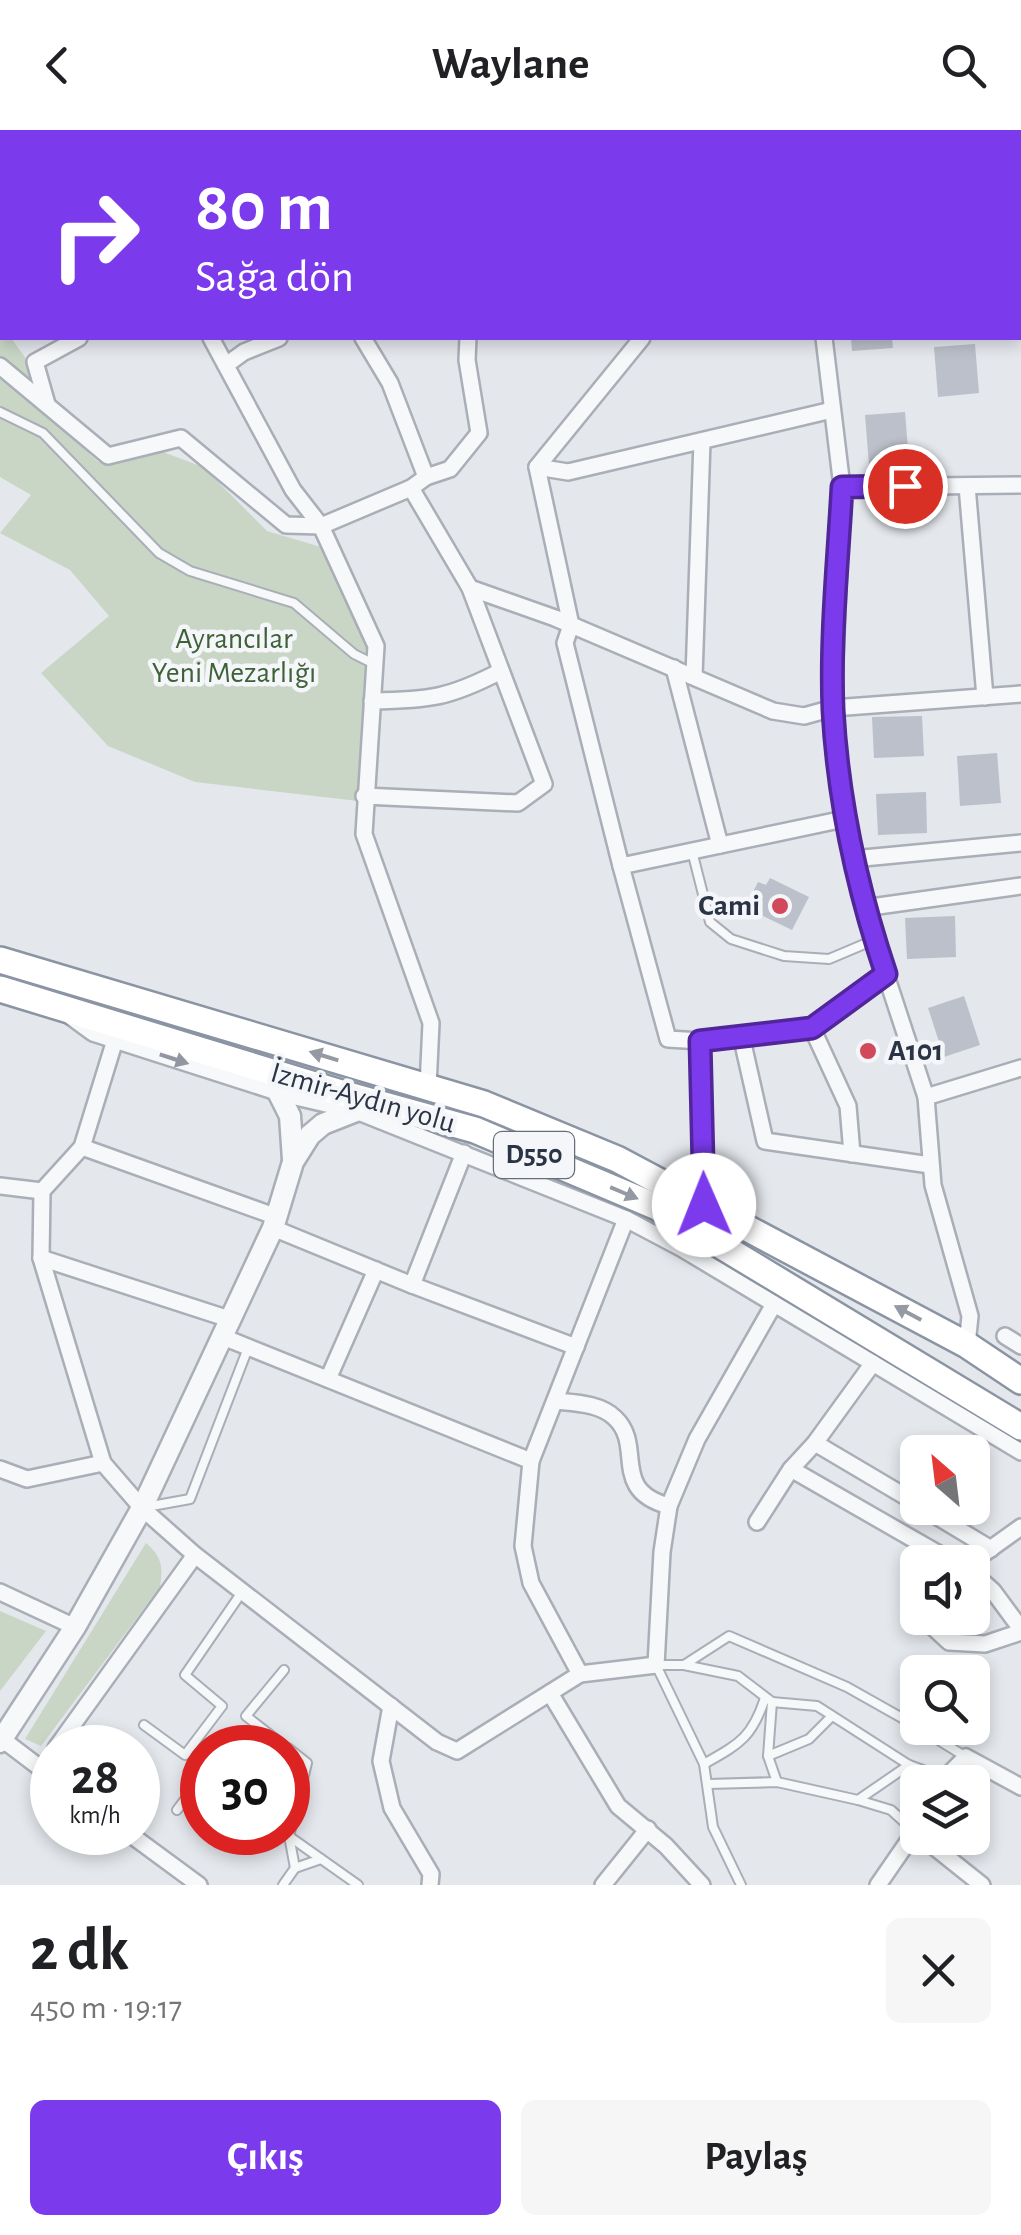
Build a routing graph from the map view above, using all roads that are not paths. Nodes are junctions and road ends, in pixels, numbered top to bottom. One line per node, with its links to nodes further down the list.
1 (75, 340): 10 (street)
2 (212, 340): 8 (street)
3 (273, 340): 8 (street)
4 (365, 340): 15 (street)
5 (468, 340): 15 (street)
6 (640, 340): 14 (street)
7 (824, 340): 11 (street)
8 (226, 365): 20 (street)
9 (0, 366): 10 (street)
10 (46, 404): 20 (street)
11 (832, 410): 13 (street); 18 (street)
12 (0, 412): 23 (lane)
13 (702, 441): 14 (street); 26 (street)
14 (537, 466): 22 (street)
15 (426, 476): 19 (street)
16 (1021, 485): 17 (street)
17 (967, 486): 18 (street); 28 (street)
18 (842, 487): 30 (street)
19 (411, 488): 20 (street); 21 (street)
20 (321, 526): 23 (street)
21 (470, 588): 22 (street); 25 (street)
22 (571, 624): 24 (street); 37 (street)
23 (374, 664): 29 (street)
24 (674, 668): 26 (street); 34 (street)
25 (501, 671): 29 (street); 31 (street)
26 (694, 677): 30 (street)
27 (1021, 694): 28 (street)
28 (985, 697): 30 (street)
29 (372, 701): 31 (street)
30 (833, 708): 32 (street)
31 (364, 796): 50 (street)
32 (844, 819): 34 (street); 36 (street)
33 (1021, 843): 36 (street)
34 (720, 845): 35 (street)
35 (692, 851): 37 (street); 40 (lane)
36 (853, 859): 39 (street)
37 (621, 866): 48 (street)
38 (1021, 886): 39 (street)
39 (864, 908): 40 (street)
40 (874, 940): 42 (street)
41 (0, 960): 50 (highway, İzmir-Aydın yolu / D550, one-way to 41)
42 (886, 974): 45 (street); 52 (street)
43 (0, 989): 44 (highway, İzmir-Aydın yolu / D550)
44 (55, 1005): 47 (street); 53 (highway, İzmir-Aydın yolu / D550)
45 (812, 1028): 46 (street); 56 (street)
46 (741, 1035): 48 (street); 56 (street)
47 (115, 1040): 51 (street, one-way to 51); 54 (street)
48 (700, 1041): 61 (street)
49 (1021, 1068): 52 (street)
50 (428, 1087): 61 (highway, İzmir-Aydın yolu / D550)
51 (278, 1092): 53 (street); 57 (street)
52 (926, 1097): 58 (street)
53 (348, 1102): 55 (street); 57 (street); 77 (highway, İzmir-Aydın yolu / D550, one-way to 77)
54 (82, 1147): 60 (street); 63 (street)
55 (464, 1153): 62 (street); 66 (street)
56 (852, 1154): 58 (street)
57 (293, 1162): 63 (street)
58 (930, 1165): 73 (street)
59 (0, 1186): 60 (street)
60 (42, 1191): 64 (street)
61 (704, 1205): 73 (highway, İzmir-Aydın yolu / D550, one-way to 61)
62 (626, 1219): 67 (street); 72 (street)
63 (275, 1222): 65 (street); 68 (street)
64 (41, 1258): 68 (street); 83 (street)
65 (376, 1270): 66 (street); 75 (street)
66 (412, 1285): 72 (street)
67 (774, 1304): 74 (street); 87 (street)
68 (226, 1328): 71 (street); 88 (street)
69 (1005, 1336): 70 (street)
70 (1021, 1346)
71 (248, 1347): 75 (street); 88 (lane)
72 (576, 1347): 78 (street)
73 (970, 1347): 76 (highway, İzmir-Aydın yolu / D550); 77 (highway)
74 (873, 1363): 80 (street); 81 (street)
75 (328, 1379): 82 (street)
76 (1021, 1381)
77 (948, 1382): 79 (highway, İzmir-Aydın yolu / D550)
78 (554, 1401): 82 (street); 87 (street)
79 (1021, 1426)
80 (815, 1443): 85 (street); 86 (street)
81 (1021, 1452)
82 (531, 1461): 104 (street)
83 (103, 1464): 84 (street); 88 (street)
84 (0, 1469)
85 (791, 1469): 89 (street); 92 (street)
86 (900, 1494)
87 (669, 1506): 101 (street)
88 (142, 1508): 94 (street); 98 (street)
89 (757, 1522)
90 (953, 1525): 93 (street)
91 (1021, 1527): 93 (street)
92 (923, 1545)
93 (992, 1548)
94 (195, 1555): 97 (street); 110 (street)
95 (990, 1587): 99 (street)
96 (0, 1592): 98 (street)
97 (242, 1592): 107 (street); 112 (lane)
98 (75, 1627): 113 (street)
99 (1021, 1631): 100 (street)
100 (941, 1635)
101 (656, 1665): 102 (lane); 104 (street); 118 (lane)
102 (684, 1665): 106 (lane); 109 (lane)
103 (284, 1670): 111 (lane)
104 (580, 1674): 105 (street)
105 (550, 1693): 107 (street); 129 (street)
106 (769, 1700): 108 (lane); 115 (lane); 118 (lane)
107 (391, 1706): 140 (street)
108 (832, 1716): 115 (lane); 119 (lane)
109 (900, 1717)
110 (72, 1725)
111 (258, 1725)
112 (160, 1737)
113 (1, 1740): 117 (street)
114 (947, 1745): 116 (lane)
115 (768, 1756): 122 (lane)
116 (966, 1757): 120 (street); 124 (street)
117 (30, 1760)
118 (704, 1764): 123 (lane)
119 (906, 1765)
120 (958, 1765)
121 (900, 1771): 125 (lane)
122 (777, 1782): 123 (lane); 125 (lane)
123 (708, 1784): 143 (lane)
124 (1021, 1787)
125 (858, 1800): 128 (lane)
126 (180, 1806): 127 (lane)
127 (177, 1810)
128 (900, 1817)
129 (648, 1830): 141 (street); 142 (street)
130 (310, 1851): 135 (lane)
131 (159, 1855): 137 (street)
132 (292, 1855): 136 (lane)
133 (901, 1855): 144 (street)
134 (946, 1855): 145 (street)
135 (321, 1859): 136 (lane); 139 (lane)
136 (295, 1868): 138 (lane)
137 (200, 1885)
138 (282, 1885)
139 (358, 1885)
140 (430, 1885)
141 (603, 1885)
142 (702, 1885)
143 (741, 1885)
144 (878, 1885)
145 (982, 1885)

